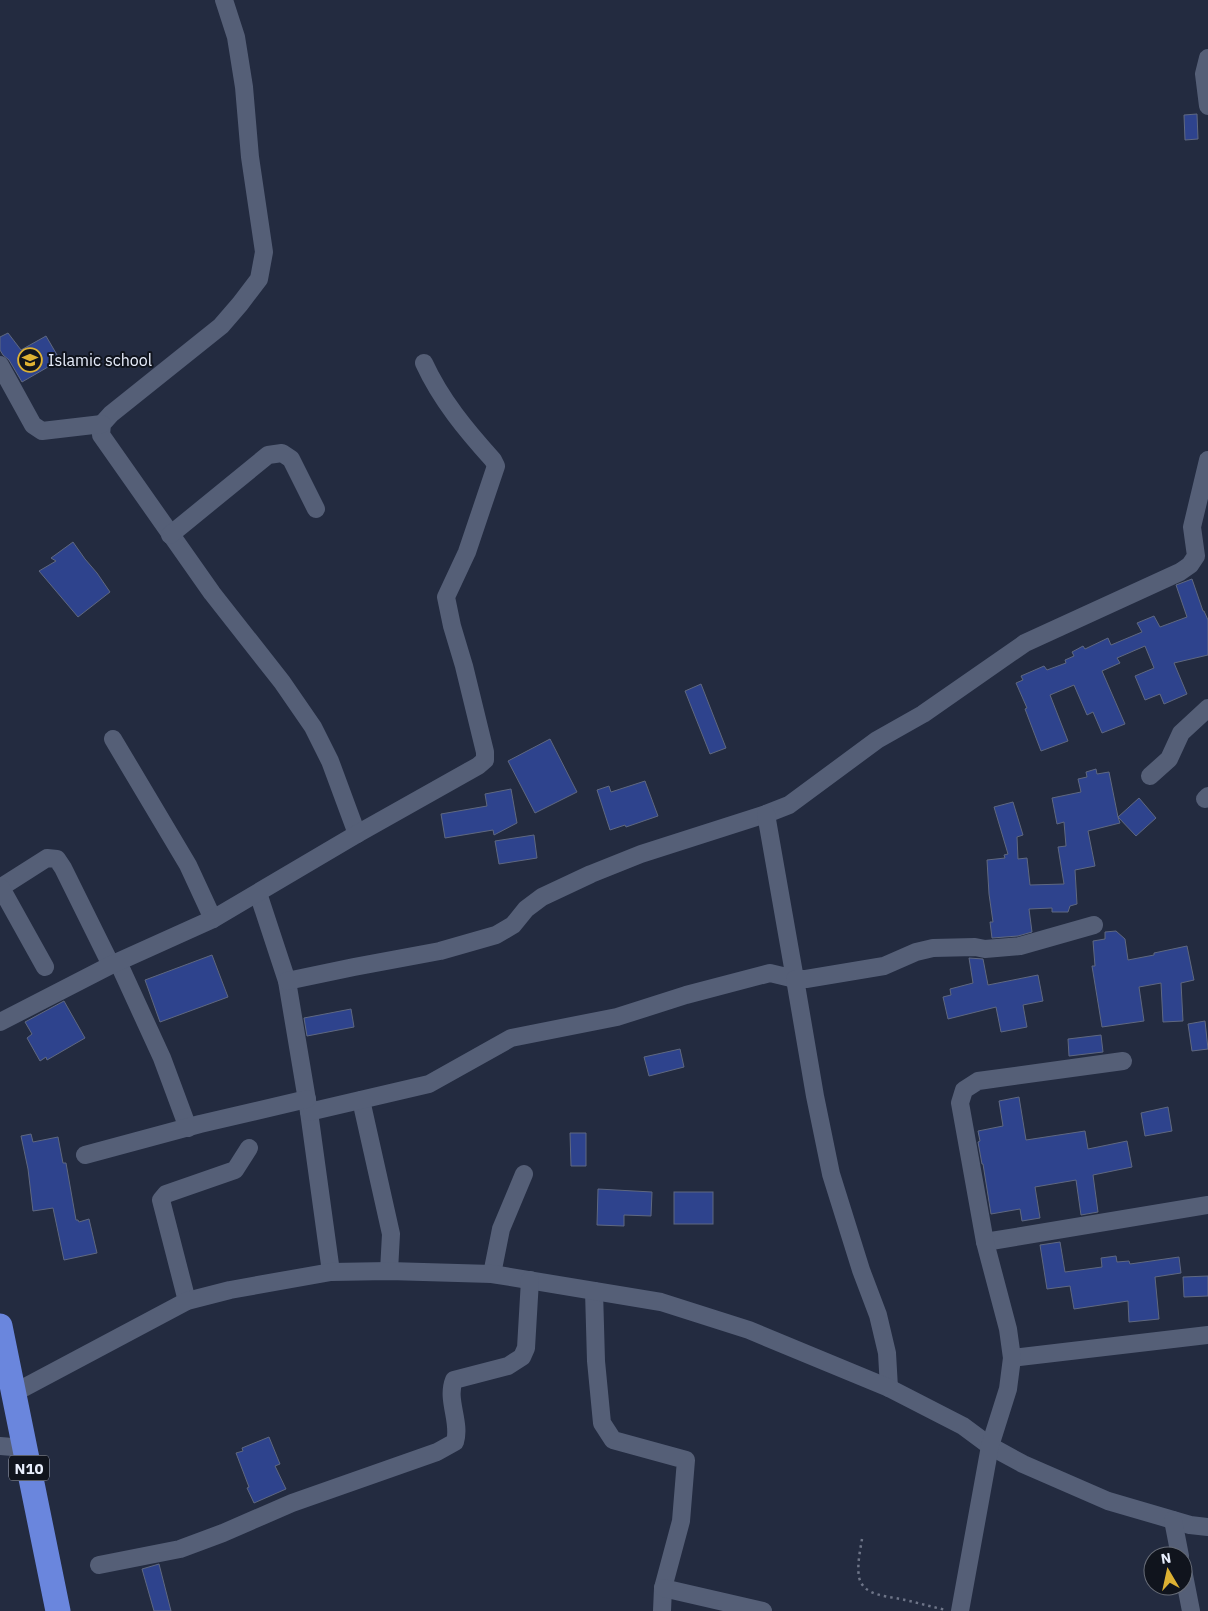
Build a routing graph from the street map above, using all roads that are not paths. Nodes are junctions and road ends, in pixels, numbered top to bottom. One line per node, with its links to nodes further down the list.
1 (224, 0): 6 (street)
2 (1208, 58): 3 (street)
3 (1208, 106)
4 (424, 363): 15 (street)
5 (0, 365): 6 (street)
6 (102, 424): 9 (street)
7 (1208, 460): 10 (street)
8 (316, 509): 9 (street)
9 (170, 535): 15 (street)
10 (1202, 558): 14 (street)
11 (1208, 708): 13 (street)
12 (113, 739): 18 (street)
13 (1150, 776)
14 (766, 814): 22 (street); 23 (street)
15 (356, 834): 17 (street)
16 (0, 888): 20 (street); 21 (street)
17 (258, 893): 18 (street); 23 (street)
18 (214, 919): 20 (street)
19 (1094, 925): 22 (street)
20 (114, 963): 24 (street); 28 (street)
21 (45, 967)
22 (796, 979): 26 (street); 43 (street)
23 (287, 981): 27 (street)
24 (0, 1020)
25 (1123, 1061): 33 (street)
26 (361, 1100): 27 (street); 34 (street)
27 (308, 1105): 28 (street); 35 (street)
28 (188, 1128): 30 (street)
29 (249, 1148): 39 (street)
30 (85, 1156)
31 (524, 1174): 36 (street)
32 (1208, 1205): 33 (street)
33 (985, 1242): 42 (street)
34 (389, 1271): 35 (street); 36 (street)
35 (331, 1272): 39 (street)
36 (492, 1274): 37 (street)
37 (530, 1280): 38 (street); 51 (street)
38 (594, 1291): 43 (street); 52 (street)
39 (187, 1301): 44 (street)
40 (0, 1326): 44 (highway, N10)
41 (1208, 1335): 42 (street)
42 (1012, 1358): 46 (street)
43 (889, 1388): 46 (street)
44 (14, 1393): 47 (highway, N10)
45 (0, 1446): 47 (street)
46 (990, 1446): 48 (street); 57 (street)
47 (25, 1448): 54 (highway, N10)
48 (1173, 1520): 49 (street); 50 (street)
49 (1208, 1527)
50 (1178, 1546)
51 (99, 1565)
52 (663, 1588): 55 (street); 56 (street)
53 (1189, 1596): 58 (street)
54 (58, 1611)
55 (662, 1611)
56 (763, 1611)
57 (960, 1611)
58 (1192, 1611)

